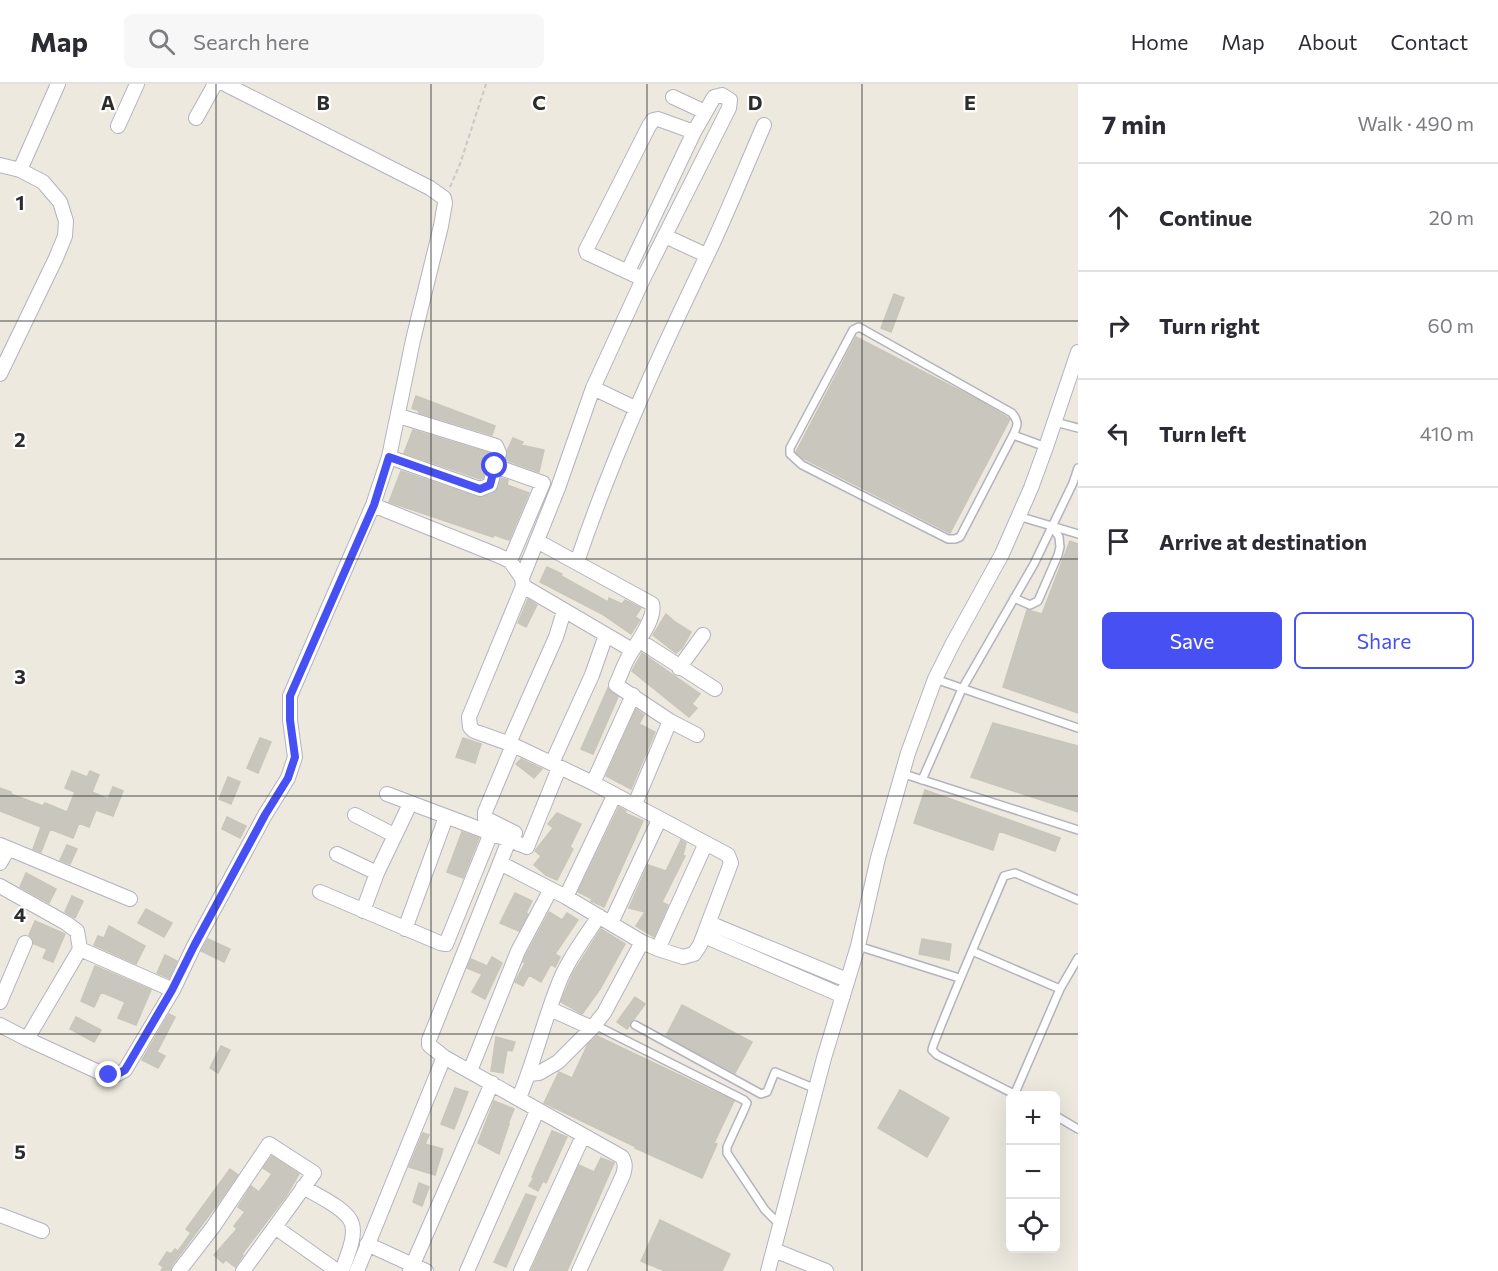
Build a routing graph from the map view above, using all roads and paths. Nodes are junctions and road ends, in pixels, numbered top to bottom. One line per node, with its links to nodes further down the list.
1 (58, 84): 13 (street)
2 (137, 84): 10 (street)
3 (215, 84): 8 (street)
4 (225, 84): 14 (street)
5 (486, 84): 14 (path)
6 (673, 97): 7 (street)
7 (705, 112): 11 (street); 15 (street)
8 (196, 118)
9 (764, 125): 16 (street)
10 (118, 126)
11 (694, 132): 17 (street); 17 (street)
12 (0, 165): 13 (street)
13 (20, 170): 20 (street)
14 (444, 198): 23 (street)
15 (665, 236): 16 (street); 18 (street)
16 (706, 255): 22 (street)
17 (628, 271): 18 (street)
18 (643, 279): 21 (street)
19 (1078, 352): 24 (street)
20 (0, 375)
21 (593, 388): 22 (street); 35 (street)
22 (636, 408): 37 (street)
23 (399, 417): 28 (street); 29 (street)
24 (1055, 422): 25 (lane); 27 (street)
25 (1078, 428)
26 (1013, 435): 26 (lane); 27 (lane)
27 (1046, 447): 32 (street)
28 (389, 457): 29 (street); 31 (street)
29 (495, 466): 36 (street)
30 (1078, 468): 33 (lane)
31 (374, 505): 36 (street); 100 (street)
32 (1018, 516): 33 (lane); 46 (street)
33 (1052, 526): 34 (lane); 39 (lane); 39 (lane)
34 (1078, 534)
35 (537, 541): 37 (street); 38 (street)
36 (510, 561): 38 (street)
37 (577, 562): 43 (street)
38 (522, 582): 40 (street); 54 (street)
39 (1014, 598): 49 (lane)
40 (564, 611): 41 (street); 54 (street)
41 (606, 635): 43 (street); 45 (street)
42 (703, 635): 44 (street)
43 (636, 646): 44 (street); 47 (street)
44 (679, 668): 48 (street)
45 (592, 675): 47 (street); 55 (street)
46 (935, 679): 49 (lane); 56 (street)
47 (616, 685): 50 (street)
48 (715, 689)
49 (962, 689): 52 (lane); 57 (lane)
50 (633, 695): 51 (street); 58 (street)
51 (670, 721): 53 (street); 62 (street)
52 (1078, 728)
53 (697, 735)
54 (511, 744): 55 (street); 69 (street)
55 (555, 765): 58 (street); 70 (street)
56 (901, 773): 57 (lane); 90 (street)
57 (922, 780): 66 (lane)
58 (593, 783): 60 (street)
59 (387, 794): 61 (street)
60 (614, 796): 62 (street); 81 (street)
61 (410, 804): 64 (street); 68 (street)
62 (634, 804): 65 (street)
63 (355, 815): 68 (street)
64 (446, 817): 67 (street); 86 (street)
65 (659, 820): 71 (street); 85 (street)
66 (1078, 830)
67 (491, 833): 69 (street); 86 (street)
68 (394, 835): 77 (street)
69 (510, 836): 70 (street); 75 (street)
70 (529, 843): 76 (street)
71 (706, 843): 87 (street); 92 (street)
72 (4, 847): 74 (street); 82 (street)
73 (337, 854): 77 (street)
74 (0, 863)
75 (500, 863): 76 (street); 108 (street)
76 (518, 872): 79 (street)
77 (377, 873): 84 (street)
78 (0, 886): 91 (street)
79 (551, 889): 81 (street); 109 (street)
80 (320, 892): 84 (street)
81 (566, 897): 85 (street)
82 (130, 899)
83 (1078, 900): 93 (lane)
84 (363, 911): 86 (street)
85 (605, 920): 88 (street); 103 (street)
86 (405, 929)
87 (706, 929): 92 (street); 94 (street); 96 (street)
88 (642, 942): 92 (street); 106 (street)
89 (25, 943): 102 (street)
90 (858, 946): 97 (lane); 98 (street)
91 (80, 949): 100 (street); 107 (street)
92 (658, 949)
93 (972, 951): 97 (lane); 99 (lane)
94 (776, 952): 96 (street); 98 (street)
95 (1078, 958): 99 (lane)
96 (770, 966): 101 (street)
97 (959, 978): 113 (lane)
98 (847, 980): 101 (street)
99 (1060, 989): 114 (lane)
100 (172, 990): 107 (street)
101 (843, 996): 112 (street)
102 (0, 1002)
103 (550, 1009): 106 (street); 110 (street)
104 (0, 1025): 107 (street)
105 (634, 1025): 112 (lane)
106 (594, 1027): 110 (street); 122 (lane)
107 (27, 1040)
108 (444, 1057): 109 (street); 125 (street)
109 (470, 1071): 111 (street)
110 (529, 1074): 115 (street)
111 (492, 1083): 115 (street); 127 (street)
112 (816, 1089): 122 (street)
113 (1011, 1091)
114 (1018, 1091)
115 (519, 1098): 116 (street)
116 (537, 1111): 119 (street); 134 (street)
117 (1060, 1118): 118 (lane)
118 (1078, 1129)
119 (583, 1136): 135 (street); 136 (street)
120 (303, 1187): 123 (street); 128 (street); 131 (street)
121 (0, 1215): 124 (street)
122 (781, 1226): 126 (street)
123 (275, 1227): 129 (street); 130 (street)
124 (42, 1231)
125 (367, 1244): 127 (street); 132 (street)
126 (774, 1250): 137 (street); 138 (street)
127 (412, 1268): 133 (street)
128 (179, 1271)
129 (244, 1271)
130 (337, 1271)
131 (342, 1271)
132 (357, 1271)
133 (426, 1271)
134 (467, 1271)
135 (521, 1271)
136 (579, 1271)
137 (768, 1271)
138 (826, 1271)

